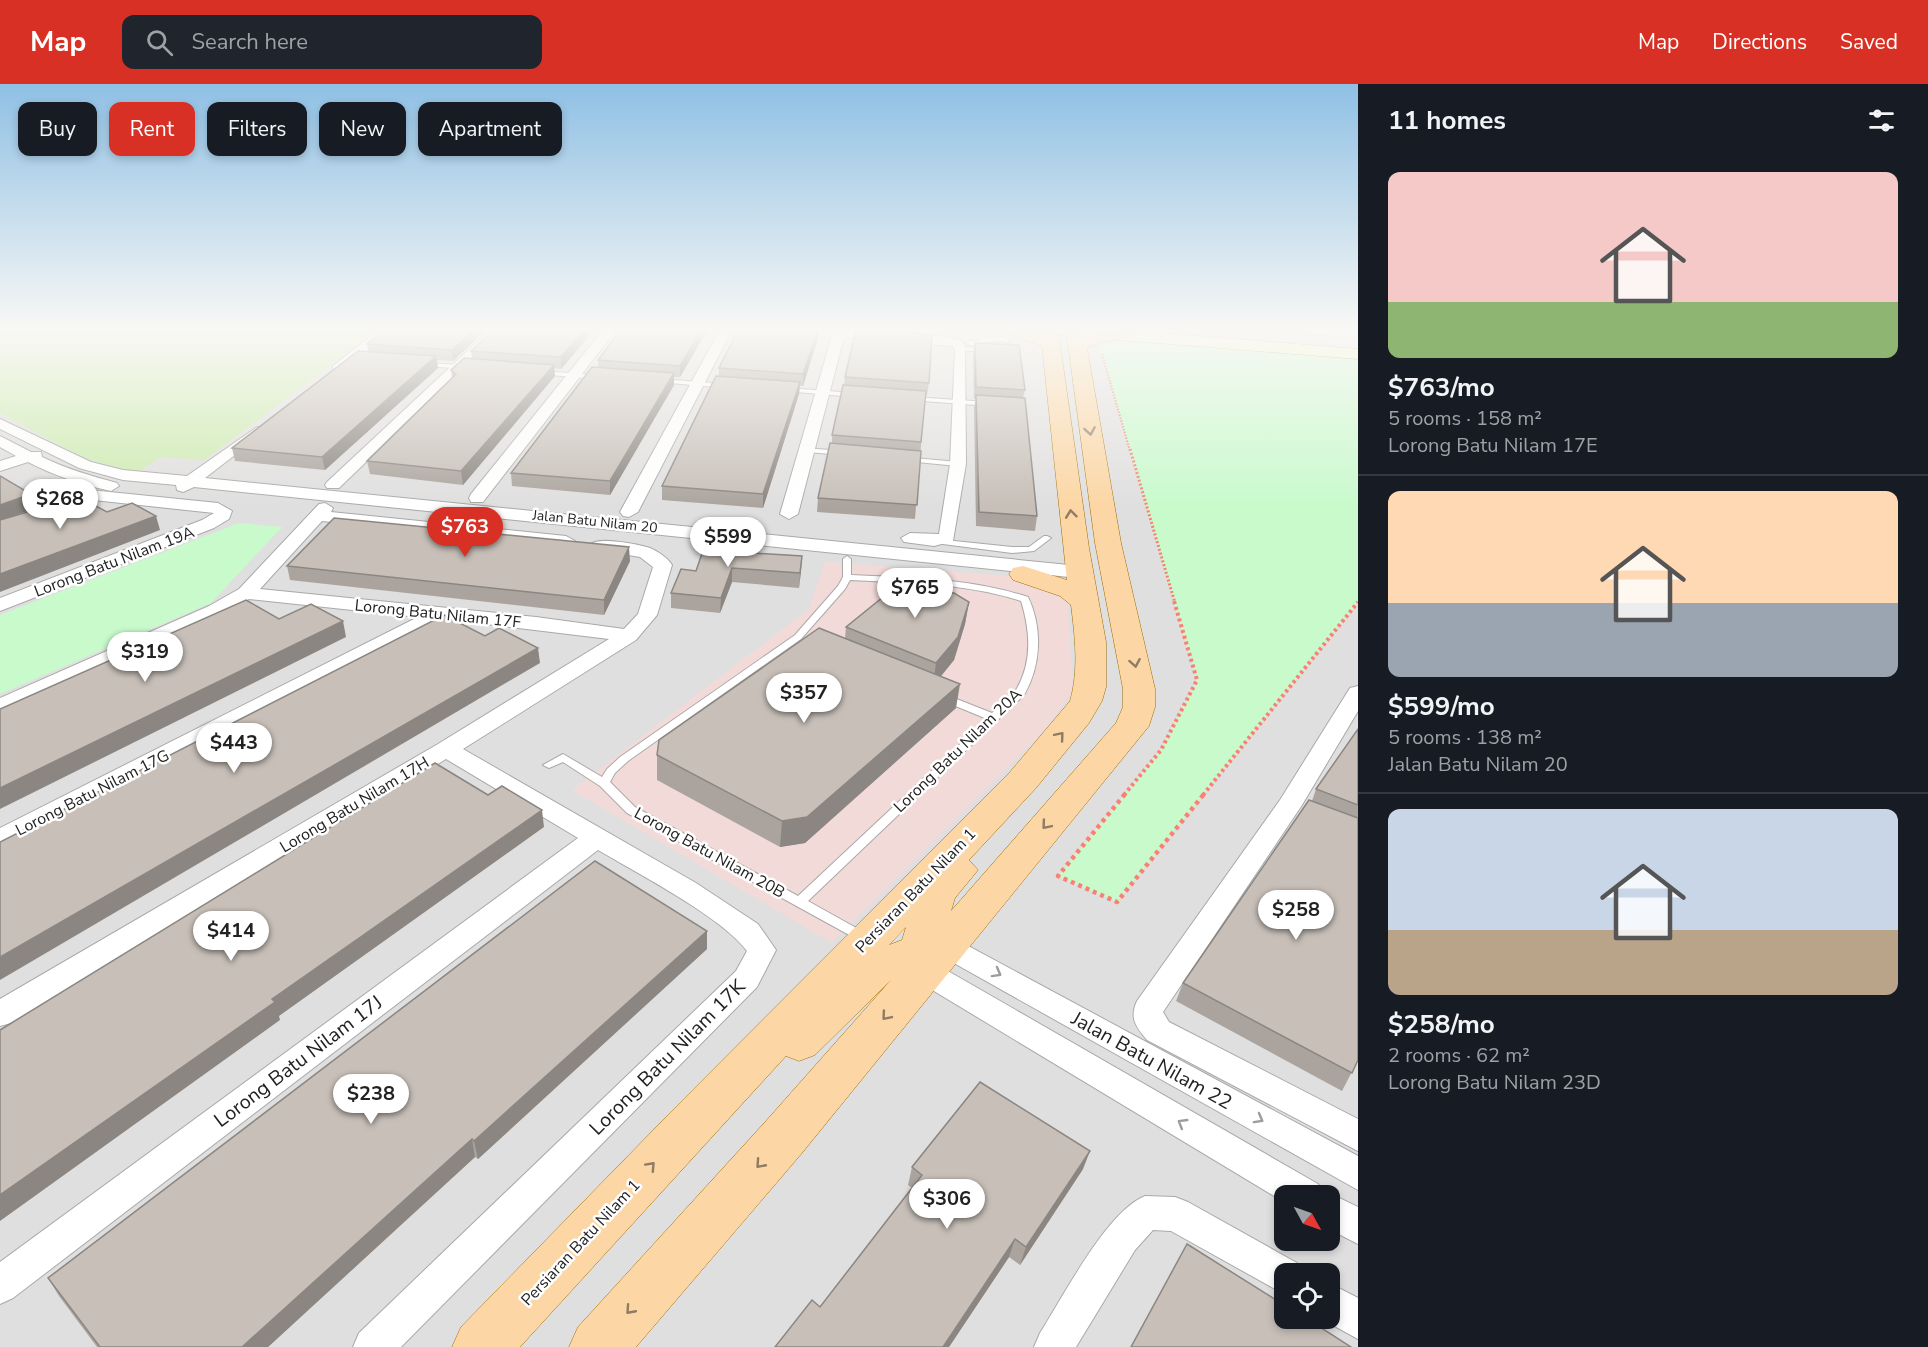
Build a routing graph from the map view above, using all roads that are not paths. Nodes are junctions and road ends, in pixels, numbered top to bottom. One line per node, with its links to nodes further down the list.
1 (439, 389): 25 (street)
2 (563, 389): 28 (street)
3 (695, 389): 32 (street)
4 (778, 389): 9 (lane)
5 (824, 389): 9 (street)
6 (958, 389): 12 (street)
7 (1072, 389): 42 (main road, Persiaran Batu Nilam 1, one-way to 7)
8 (1079, 389): 39 (main road, one-way to 39)
9 (823, 392): 10 (lane); 18 (street)
10 (868, 396)
11 (902, 398): 12 (lane)
12 (958, 402): 13 (lane); 23 (street)
13 (994, 405)
14 (0, 423): 17 (street, Jalan Batu Nilam 20)
15 (267, 423): 24 (street)
16 (0, 441): 20 (street, Jalan Batu Nilam 20)
17 (51, 450): 20 (street); 24 (street, Jalan Batu Nilam 20)
18 (807, 450): 19 (lane); 34 (street)
19 (854, 454)
20 (29, 457): 22 (street); 26 (street, Jalan Batu Nilam 20)
21 (900, 459): 23 (lane)
22 (4, 461): 27 (street)
23 (958, 464): 37 (street)
24 (195, 478): 25 (street); 26 (street); 30 (street, Jalan Batu Nilam 20)
25 (333, 485): 28 (street)
26 (174, 493): 31 (street, Jalan Batu Nilam 20)
27 (94, 496): 29 (street); 45 (street, Lorong Batu Nilam 19A)
28 (477, 498): 32 (street)
29 (74, 503)
30 (433, 505): 33 (street, Jalan Batu Nilam 20); 35 (street, Jalan Batu Nilam 20)
31 (323, 512): 33 (street, Jalan Batu Nilam 20); 44 (street); 48 (street, Lorong Batu Nilam 17H)
32 (629, 512): 34 (street)
33 (474, 521): 38 (street, Jalan Batu Nilam 20)
34 (790, 527): 35 (street); 35 (street, Jalan Batu Nilam 20); 37 (street); 38 (street); 41 (street, Jalan Batu Nilam 20)
35 (763, 538)
36 (1047, 538): 37 (lane)
37 (939, 540)
38 (686, 542): 40 (street, Jalan Batu Nilam 20)
39 (1108, 543): 42 (main road); 47 (main road)
40 (847, 559): 41 (street, Jalan Batu Nilam 20); 43 (lane)
41 (1024, 570): 42 (main road); 42 (main road)
42 (1082, 576): 47 (main road); 55 (main road, Persiaran Batu Nilam 1, one-way to 42)
43 (846, 577): 52 (lane, Lorong Batu Nilam 20A); 56 (lane)
44 (246, 593): 46 (street, Lorong Batu Nilam 17F); 51 (street)
45 (0, 606)
46 (441, 613): 48 (street, Lorong Batu Nilam 17F); 58 (street, Lorong Batu Nilam 17G)
47 (1123, 620): 61 (main road, one-way to 61)
48 (629, 636): 53 (street, Lorong Batu Nilam 17H)
49 (1358, 693): 64 (street)
50 (938, 695): 52 (lane)
51 (0, 706)
52 (992, 717): 59 (lane, Lorong Batu Nilam 20A)
53 (446, 749): 57 (street, Lorong Batu Nilam 17K); 62 (street, Lorong Batu Nilam 17H)
54 (549, 765): 56 (lane, Lorong Batu Nilam 20B)
55 (1023, 780): 60 (main road, Persiaran Batu Nilam 1); 61 (main road)
56 (604, 783): 59 (lane, Lorong Batu Nilam 20B)
57 (596, 838): 70 (street, Lorong Batu Nilam 17J); 73 (street, Lorong Batu Nilam 17K)
58 (0, 839)
59 (799, 902): 60 (lane, Lorong Batu Nilam 20B)
60 (867, 940): 63 (main road, Persiaran Batu Nilam 1)
61 (930, 955): 63 (main road); 65 (street, Jalan Batu Nilam 22, one-way to 65); 66 (street, Jalan Batu Nilam 22, one-way to 61); 75 (main road, one-way to 75)
62 (0, 1014)
63 (686, 1129): 74 (main road, Persiaran Batu Nilam 1, one-way to 63)
64 (1358, 1136)
65 (1358, 1174)
66 (1288, 1185)
67 (1340, 1216): 68 (street)
68 (1358, 1227)
69 (1274, 1270): 76 (street)
70 (0, 1285)
71 (1340, 1309): 72 (street)
72 (1358, 1320)
73 (373, 1347)
74 (482, 1347)
75 (598, 1347)
76 (1054, 1347)

